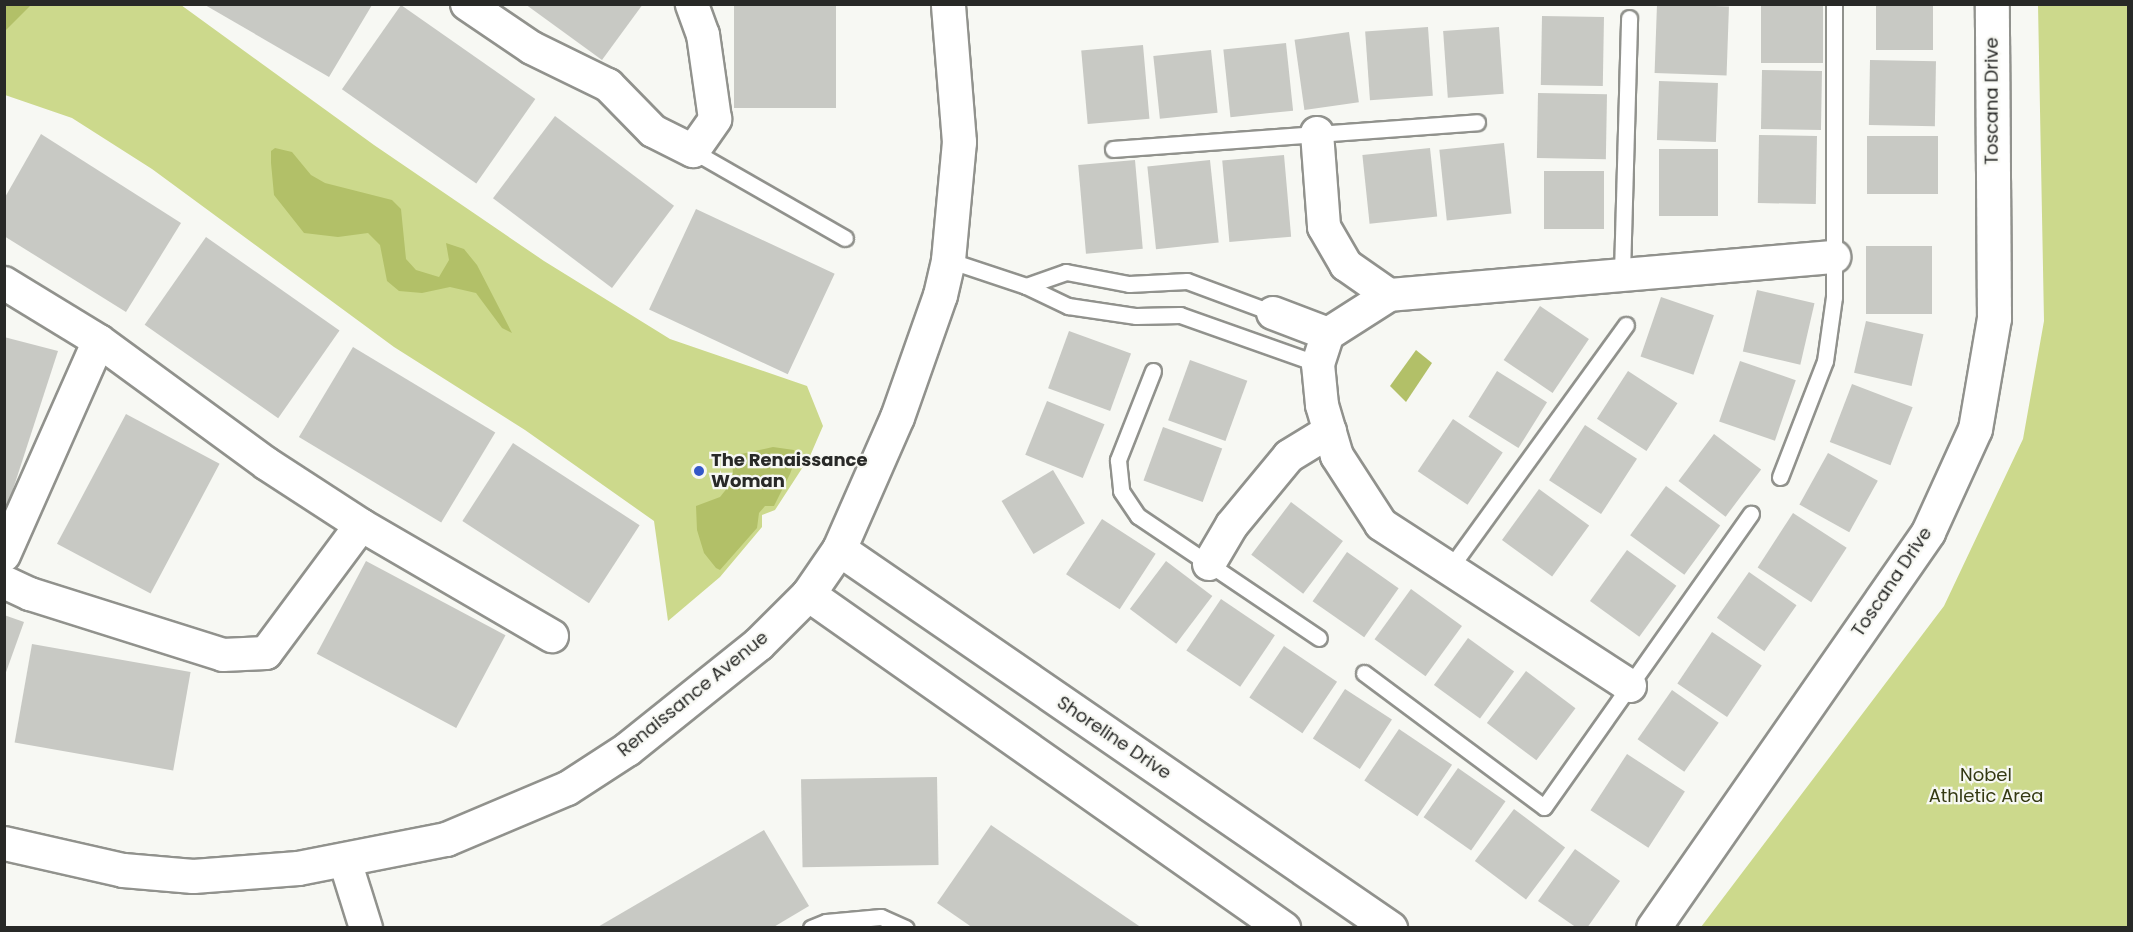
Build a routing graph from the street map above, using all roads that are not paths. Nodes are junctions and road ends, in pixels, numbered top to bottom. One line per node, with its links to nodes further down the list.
1 (467, 4): 10 (street)
2 (692, 4): 10 (street)
3 (948, 4): 13 (street, Renaissance Avenue)
4 (1834, 4): 12 (lane)
5 (1992, 4): 45 (street, Toscana Drive)
6 (1629, 18): 14 (lane)
7 (1477, 122): 8 (lane)
8 (1317, 133): 9 (lane); 17 (street)
9 (1113, 149)
10 (693, 151): 11 (lane)
11 (845, 238)
12 (1834, 257): 14 (street); 25 (lane)
13 (948, 260): 16 (lane); 28 (street, Renaissance Avenue)
14 (1622, 273): 17 (street)
15 (4, 283): 21 (street)
16 (1026, 286): 18 (lane); 22 (lane)
17 (1389, 295): 20 (street)
18 (1273, 313): 20 (street)
19 (1626, 325): 31 (lane)
20 (1328, 334): 22 (street)
21 (99, 340): 27 (street); 29 (street)
22 (1318, 364): 24 (street)
23 (1153, 371): 30 (lane)
24 (1329, 431): 30 (street); 31 (street)
25 (1780, 477)
26 (1751, 514): 37 (lane)
27 (361, 525): 32 (street); 34 (street)
28 (839, 549): 33 (street, Renaissance Avenue); 44 (street, Shoreline Drive)
29 (4, 555)
30 (1209, 564): 35 (lane)
31 (1450, 568): 37 (street)
32 (4, 582)
33 (808, 594): 39 (street, Renaissance Avenue); 43 (street)
34 (552, 636)
35 (1319, 638)
36 (1364, 673): 37 (lane)
37 (1630, 686)
38 (4, 843): 39 (street, Renaissance Avenue)
39 (345, 861): 40 (street)
40 (366, 927)
41 (811, 927): 42 (lane)
42 (906, 927)
43 (1283, 927)
44 (1390, 927)
45 (1653, 927)

